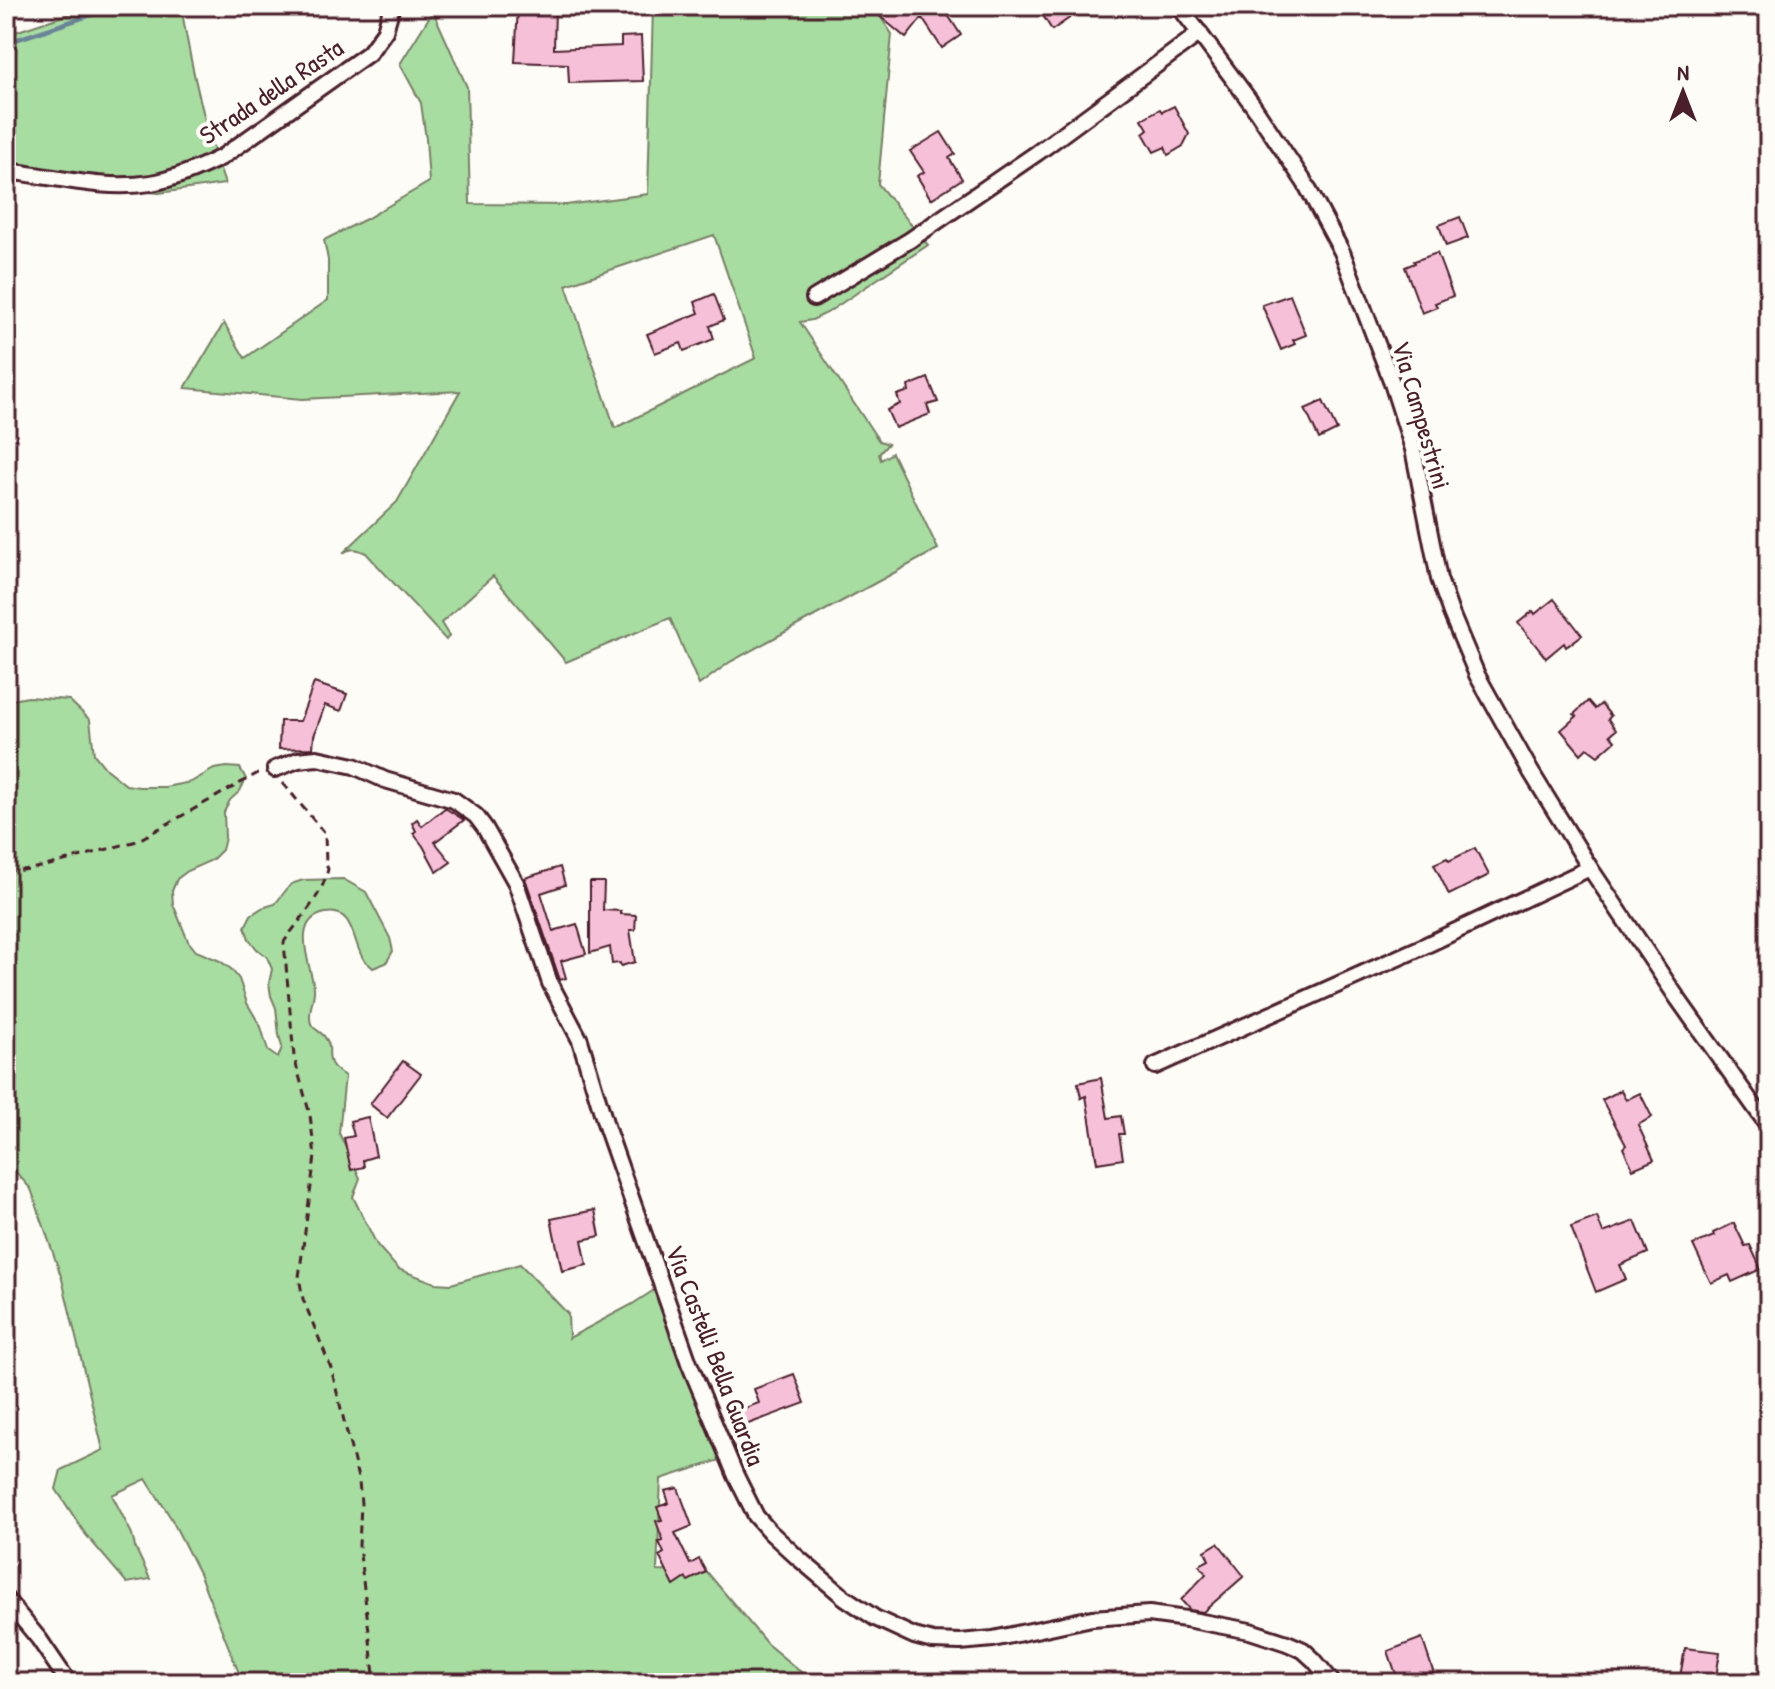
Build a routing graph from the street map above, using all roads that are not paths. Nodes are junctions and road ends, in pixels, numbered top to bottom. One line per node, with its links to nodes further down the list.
1 (392, 6): 4 (street, Strada della Rasta)
2 (1179, 6): 3 (street, Via Campestrini)
3 (1200, 33): 5 (street); 7 (street, Via Campestrini)
4 (6, 171)
5 (814, 298)
6 (275, 769): 12 (street, Via Castelli Bella Guardia)
7 (1590, 868): 8 (street); 9 (street, Via Campestrini)
8 (1155, 1066)
9 (1769, 1127)
10 (6, 1599): 11 (street)
11 (69, 1683)
12 (1333, 1683)

